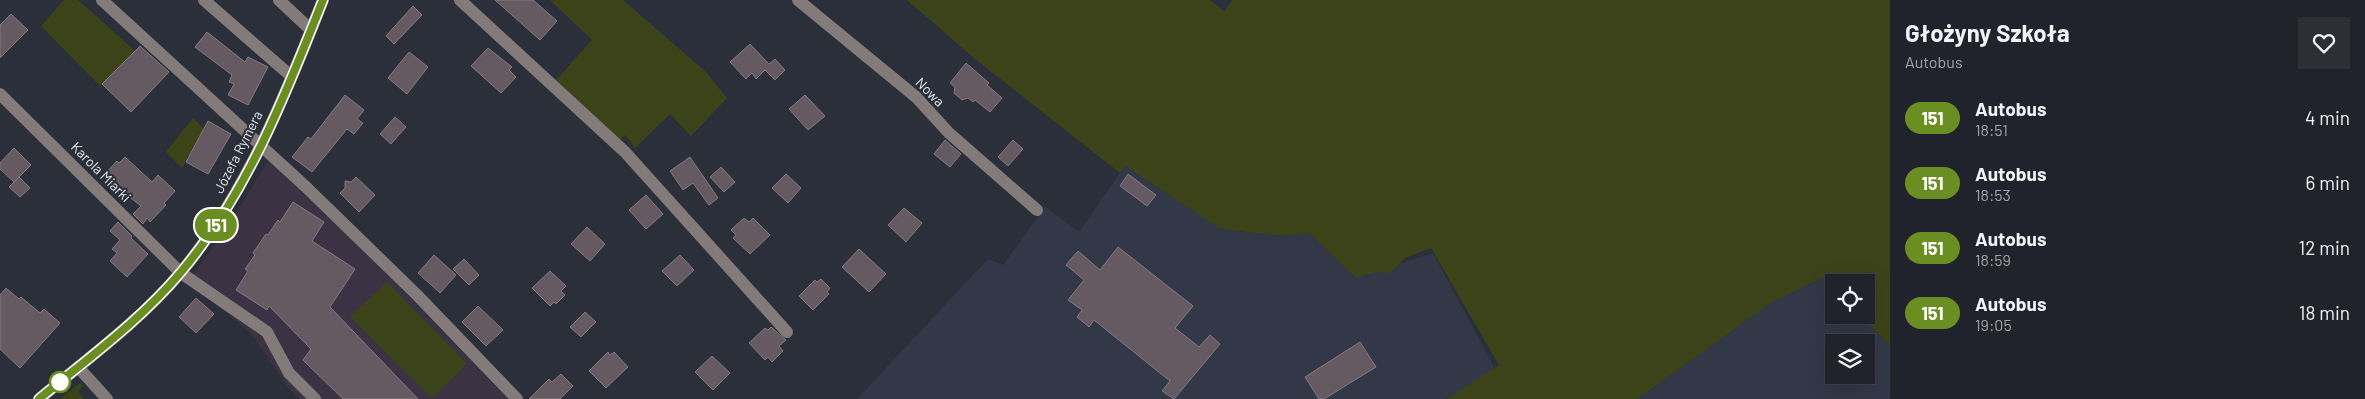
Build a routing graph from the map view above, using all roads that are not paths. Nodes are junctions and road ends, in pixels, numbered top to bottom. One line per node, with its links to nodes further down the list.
1 (102, 0): 10 (street)
2 (204, 0): 8 (street)
3 (280, 0): 7 (street)
4 (323, 0): 7 (street, Józefa Rymera)
5 (460, 0): 13 (street)
6 (798, 0): 11 (street, Nowa)
7 (311, 30): 8 (street, Józefa Rymera)
8 (291, 76): 10 (street, Józefa Rymera)
9 (0, 94): 12 (street, Karola Miarki)
10 (260, 145): 12 (street, Józefa Rymera); 18 (street)
11 (1037, 210)
12 (181, 273): 14 (street, Józefa Rymera); 17 (street, Karola Miarki)
13 (787, 332)
14 (78, 367): 15 (street, Józefa Rymera); 16 (street)
15 (39, 399)
16 (107, 399)
17 (315, 399)
18 (517, 399)

